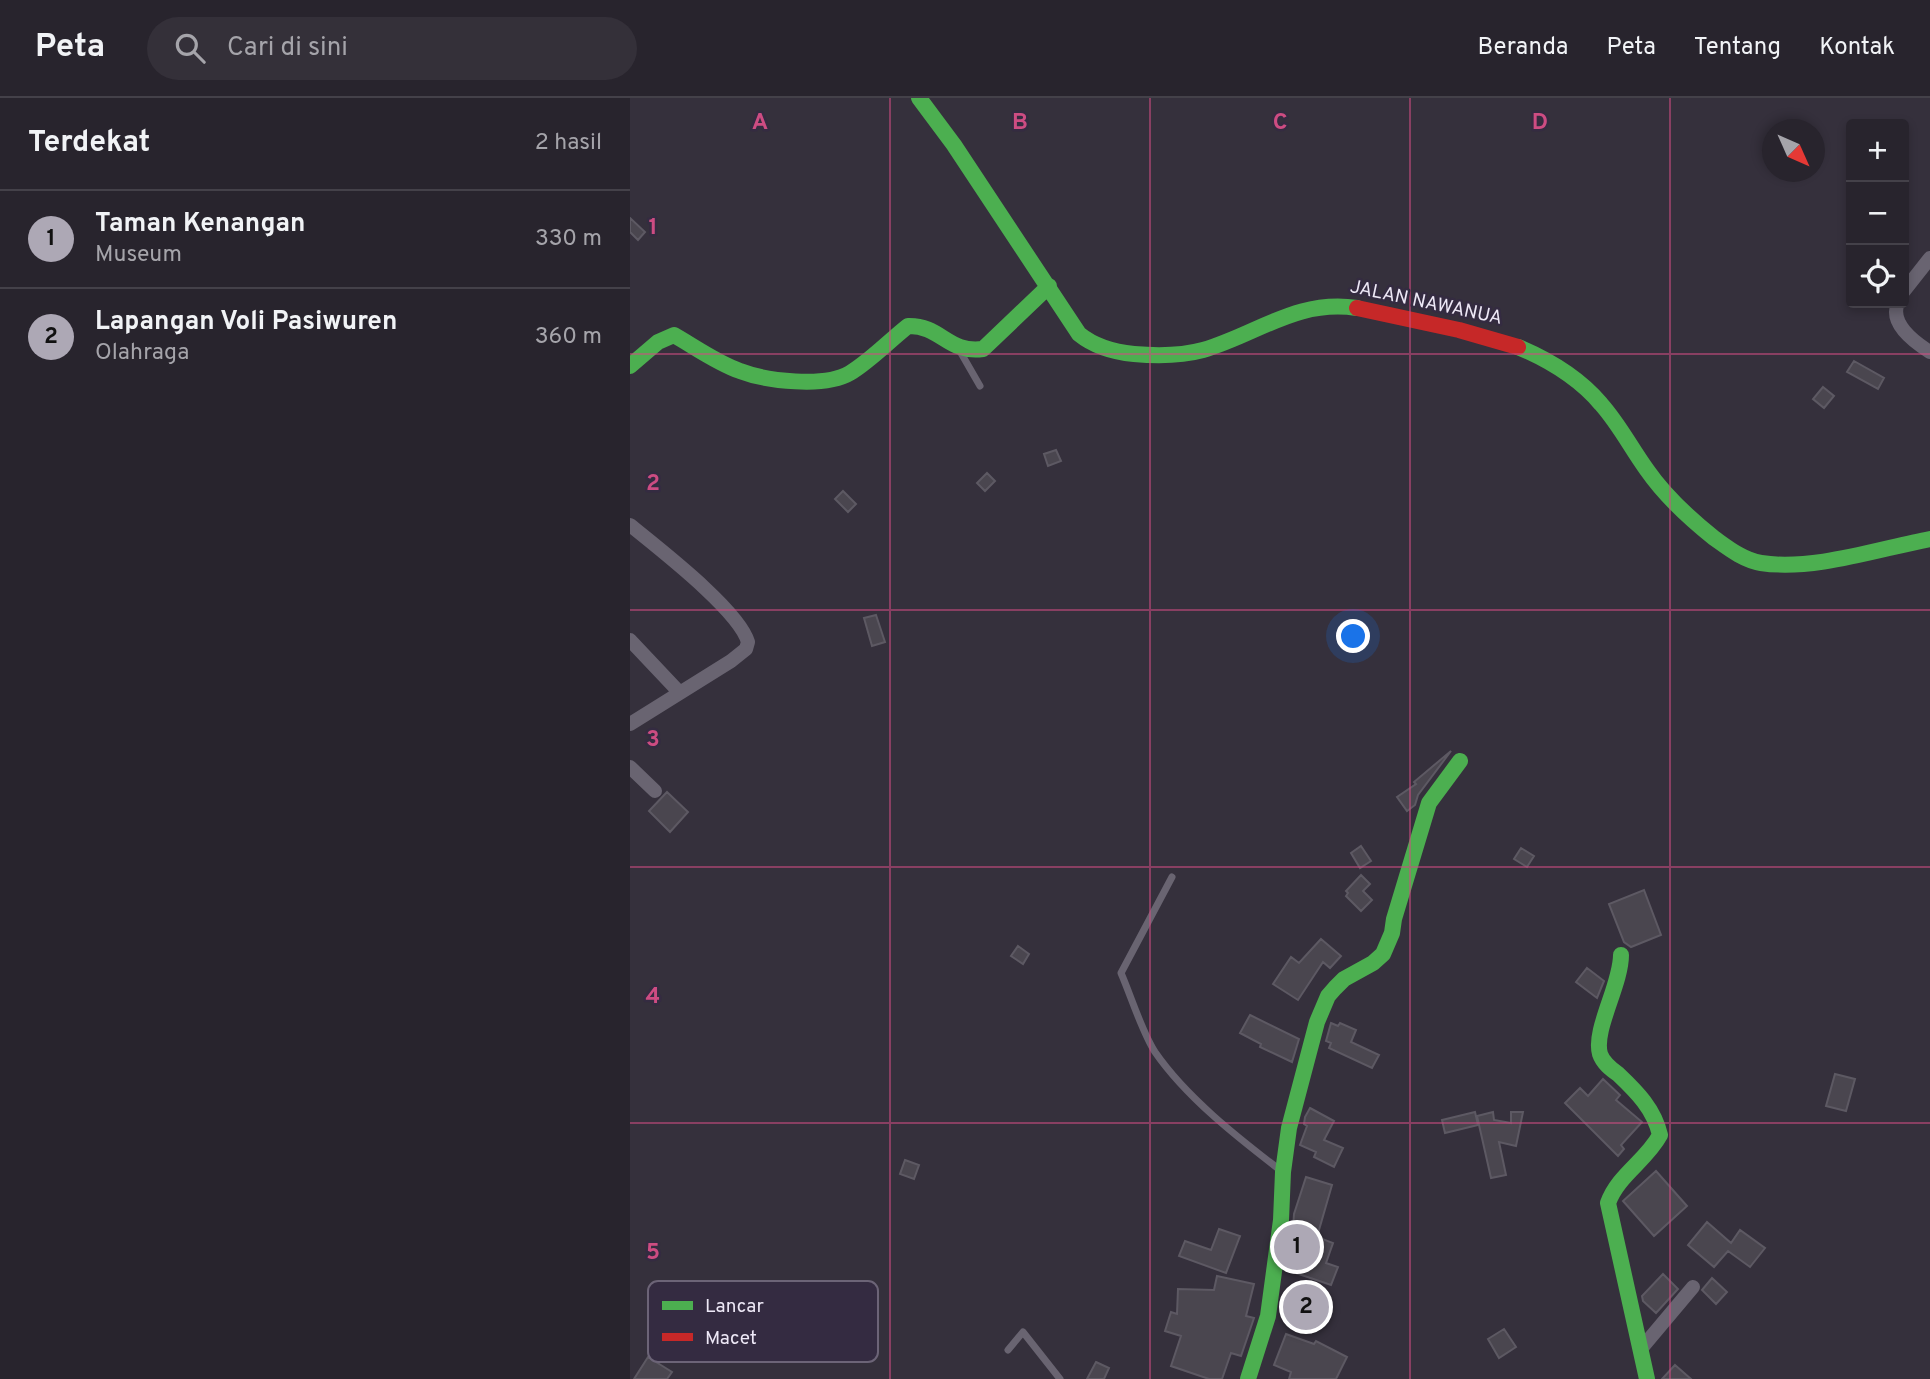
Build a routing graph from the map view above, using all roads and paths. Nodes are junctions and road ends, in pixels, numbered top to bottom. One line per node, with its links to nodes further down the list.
1 (919, 98): 4 (street, JALAN NAWANUA)
2 (1930, 258): 3 (street)
3 (1909, 285)
4 (1049, 286): 6 (street); 11 (street, JALAN NAWANUA)
5 (1897, 308): 7 (street)
6 (958, 349): 8 (street); 9 (lane)
7 (1930, 352)
8 (630, 366)
9 (980, 386)
10 (630, 525): 13 (street)
11 (1930, 539)
12 (630, 640): 13 (street)
13 (680, 693): 14 (street)
14 (630, 724)
15 (1460, 761): 20 (street)
16 (630, 767): 17 (street)
17 (655, 791)
18 (1172, 877): 20 (lane)
19 (1620, 955): 23 (street)
20 (1283, 1172): 25 (street)
21 (1693, 1287): 23 (street)
22 (1008, 1350): 24 (lane)
23 (1640, 1350): 26 (street)
24 (1060, 1379)
25 (1248, 1379)
26 (1647, 1379)

